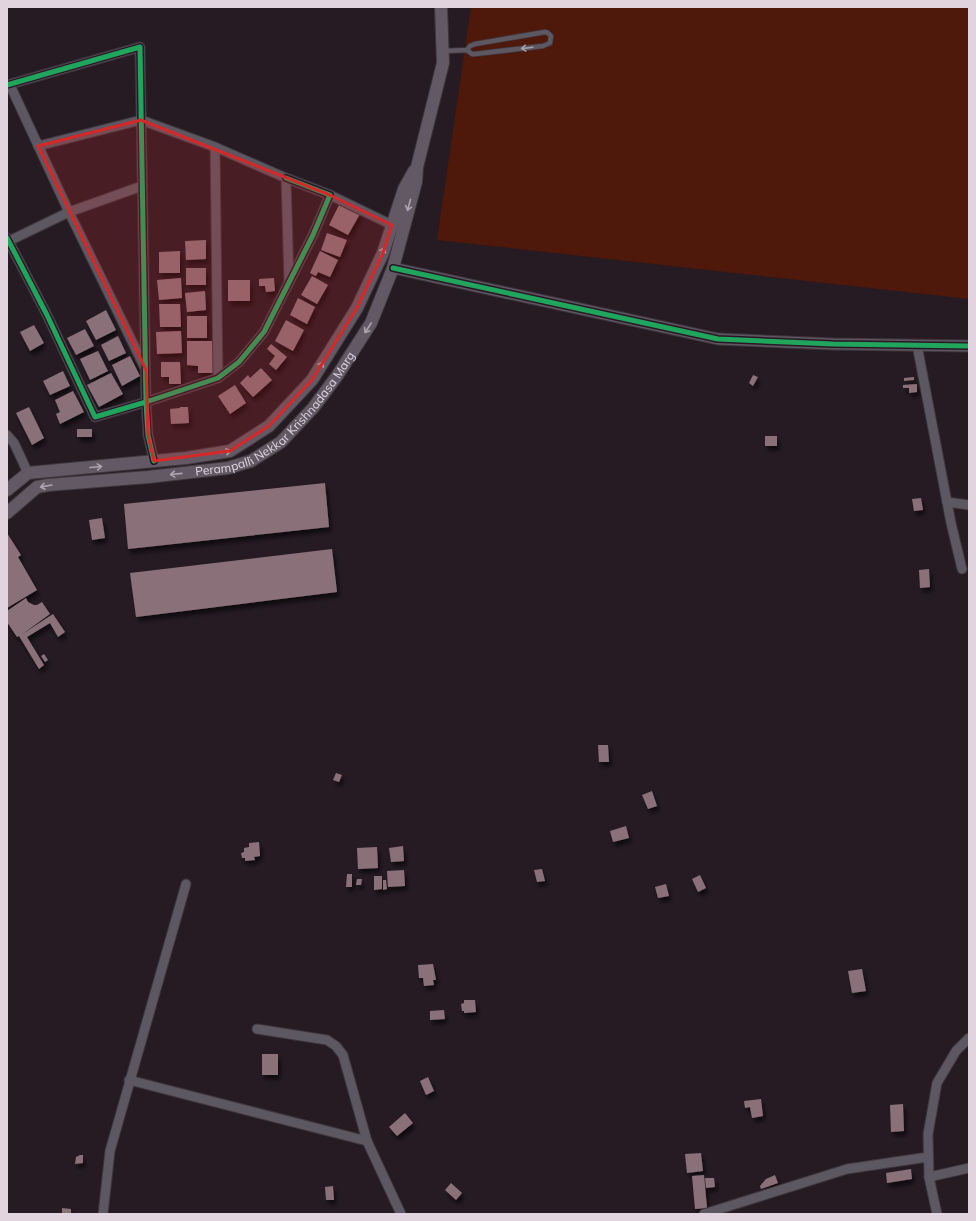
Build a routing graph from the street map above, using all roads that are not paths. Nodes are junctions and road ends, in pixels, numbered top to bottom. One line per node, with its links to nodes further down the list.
1 (441, 7): 3 (main road, Perampalli Nekkar Krishnadasa Marg)
2 (467, 50): 2 (lane, one-way to 2); 3 (lane)
3 (442, 51): 8 (main road, Perampalli Nekkar Krishnadasa Marg)
4 (9, 85): 5 (street); 6 (street)
5 (141, 120): 6 (street); 7 (street); 10 (street)
6 (38, 146): 12 (street)
7 (215, 147): 9 (street); 20 (street)
8 (417, 167): 13 (main road, Perampalli Nekkar Krishnadasa Marg); 15 (main road, Perampalli Nekkar Krishnadasa Marg, one-way to 15)
9 (286, 178): 11 (street); 16 (street)
10 (142, 186): 12 (street); 19 (street)
11 (330, 195): 13 (street); 16 (street)
12 (69, 212): 14 (street); 19 (street)
13 (392, 225): 23 (main road, Perampalli Nekkar Krishnadasa Marg, one-way to 13)
14 (8, 239): 21 (street)
15 (393, 268): 17 (street); 28 (main road, Perampalli Nekkar Krishnadasa Marg, one-way to 28)
16 (289, 283): 20 (street)
17 (917, 345): 18 (street); 26 (street)
18 (969, 346)
19 (146, 370): 21 (street)
20 (218, 378): 21 (street)
21 (146, 402): 23 (street)
22 (7, 436): 24 (street)
23 (154, 461): 24 (main road, Perampalli Nekkar Krishnadasa Marg, one-way to 23)
24 (28, 473): 25 (main road)
25 (7, 490)
26 (947, 502): 27 (street); 29 (street)
27 (969, 506)
28 (7, 513)
29 (962, 569)
30 (186, 884): 33 (street)
31 (257, 1029): 34 (street)
32 (969, 1038): 35 (street)
33 (129, 1080): 34 (street); 38 (street)
34 (367, 1141): 39 (street)
35 (928, 1157): 37 (street); 40 (street)
36 (969, 1168): 37 (street)
37 (929, 1177): 41 (street)
38 (103, 1214)
39 (401, 1214)
40 (704, 1214)
41 (937, 1214)

